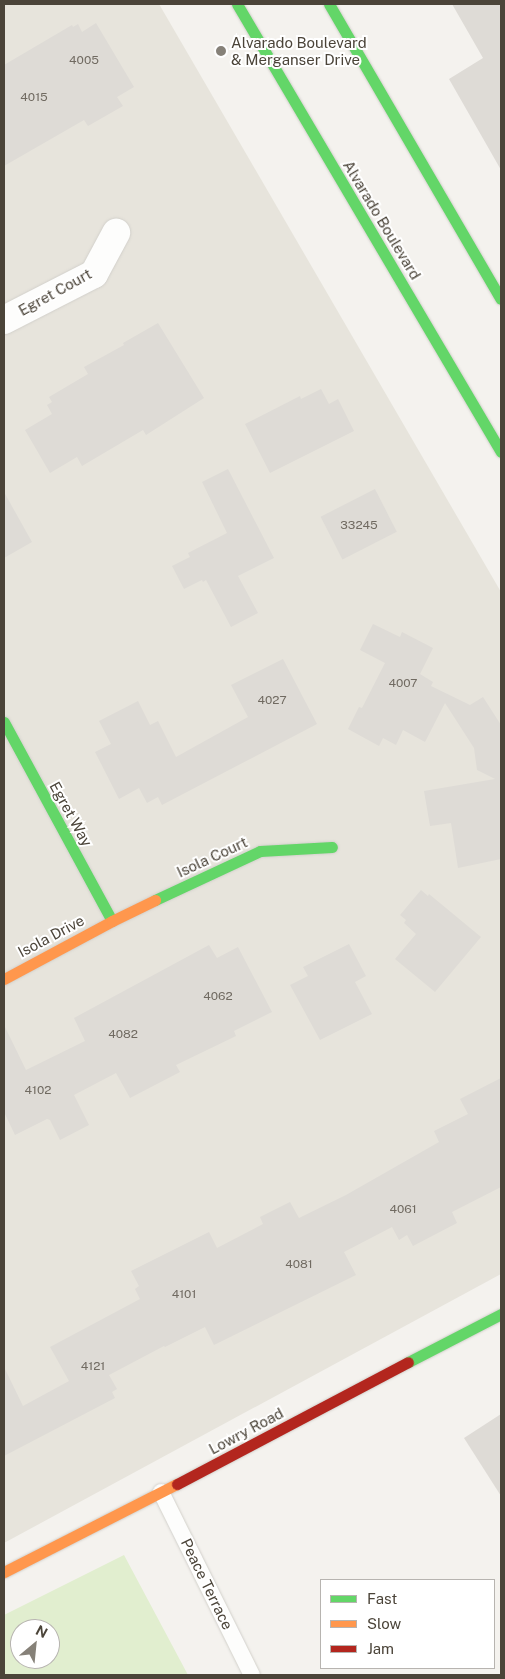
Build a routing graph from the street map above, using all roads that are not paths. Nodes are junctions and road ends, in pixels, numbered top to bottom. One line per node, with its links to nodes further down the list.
1 (237, 4): 6 (street, Alvarado Boulevard)
2 (329, 4): 4 (street)
3 (116, 233): 5 (street, Egret Court)
4 (501, 298)
5 (4, 320)
6 (501, 452)
7 (4, 722): 9 (street, Egret Way)
8 (332, 847): 9 (street, Isola Court)
9 (112, 921): 10 (street, Isola Drive)
10 (4, 978)
11 (501, 1314): 12 (street, Lowry Road)
12 (161, 1492): 13 (street, Lowry Road); 14 (lane, Peace Terrace)
13 (4, 1572)
14 (252, 1675)

